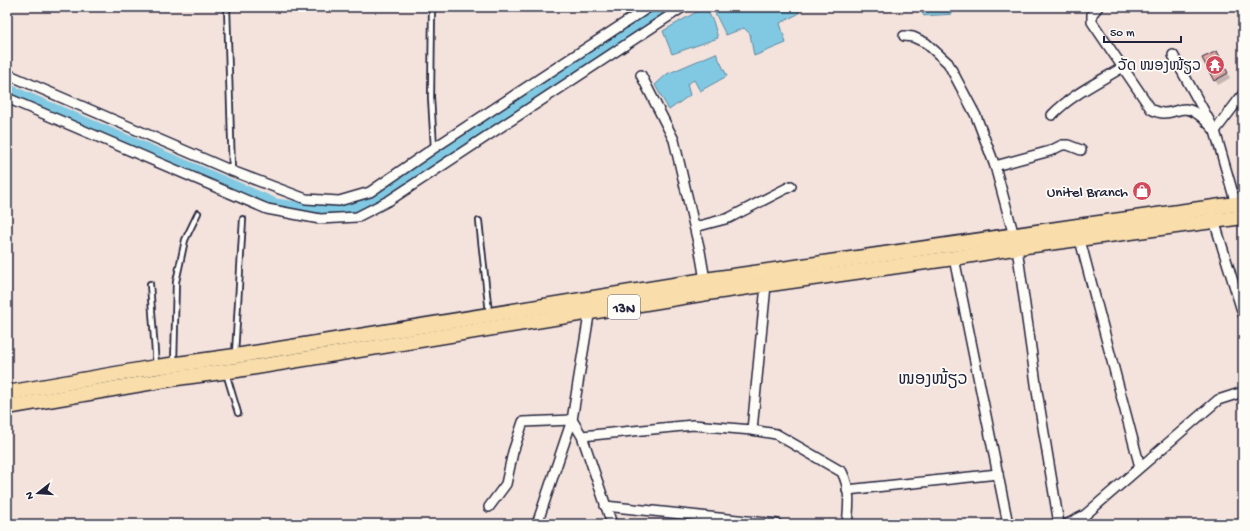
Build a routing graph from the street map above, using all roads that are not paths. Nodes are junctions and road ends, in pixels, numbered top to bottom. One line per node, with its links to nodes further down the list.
1 (227, 7): 18 (lane)
2 (432, 7): 15 (lane)
3 (649, 7): 15 (street)
4 (683, 7): 12 (street)
5 (1098, 7): 8 (street)
6 (904, 36): 17 (street)
7 (1173, 55): 14 (street)
8 (1123, 67): 13 (street); 14 (street)
9 (7, 74): 18 (street)
10 (641, 75): 26 (street)
11 (1243, 94): 14 (street)
12 (7, 98)
13 (1052, 115)
14 (1215, 131): 20 (street)
15 (434, 148): 18 (street)
16 (1081, 150): 17 (street)
17 (995, 166): 28 (street)
18 (232, 171)
19 (791, 186): 26 (street)
20 (1240, 204): 22 (highway, 13N)
21 (198, 213): 37 (lane)
22 (1213, 215): 23 (highway, 13N); 27 (highway, 13N); 28 (highway, 13N); 35 (street)
23 (1243, 217)
24 (244, 219): 36 (lane)
25 (479, 221): 34 (lane)
26 (695, 227): 30 (street)
27 (1080, 240): 28 (highway, 13N); 47 (street)
28 (1015, 242): 29 (highway, 13N); 30 (highway, 13N); 57 (street)
29 (954, 258): 32 (highway, 13N); 48 (street)
30 (705, 280): 33 (highway, 13N)
31 (150, 284): 38 (lane)
32 (766, 285): 33 (highway, 13N); 45 (street)
33 (590, 306): 34 (highway, 13N); 39 (highway, 13N); 44 (street)
34 (489, 314): 36 (highway, 13N)
35 (1243, 314)
36 (235, 356): 37 (highway, 13N)
37 (174, 364): 38 (highway, 13N)
38 (156, 367): 41 (highway, 13N)
39 (225, 372): 42 (highway, 13N); 43 (lane)
40 (1243, 392): 47 (street)
41 (7, 393)
42 (7, 407)
43 (238, 413)
44 (572, 420): 46 (street); 51 (street); 52 (street)
45 (752, 430): 46 (street); 49 (street)
46 (582, 436): 50 (street)
47 (1140, 467): 58 (street)
48 (998, 474): 49 (street); 56 (street)
49 (848, 490): 55 (street)
50 (606, 506): 53 (street); 54 (street)
51 (489, 507)
52 (537, 524)
53 (612, 524)
54 (777, 524)
55 (847, 524)
56 (1008, 524)
57 (1059, 524)
58 (1067, 524)

